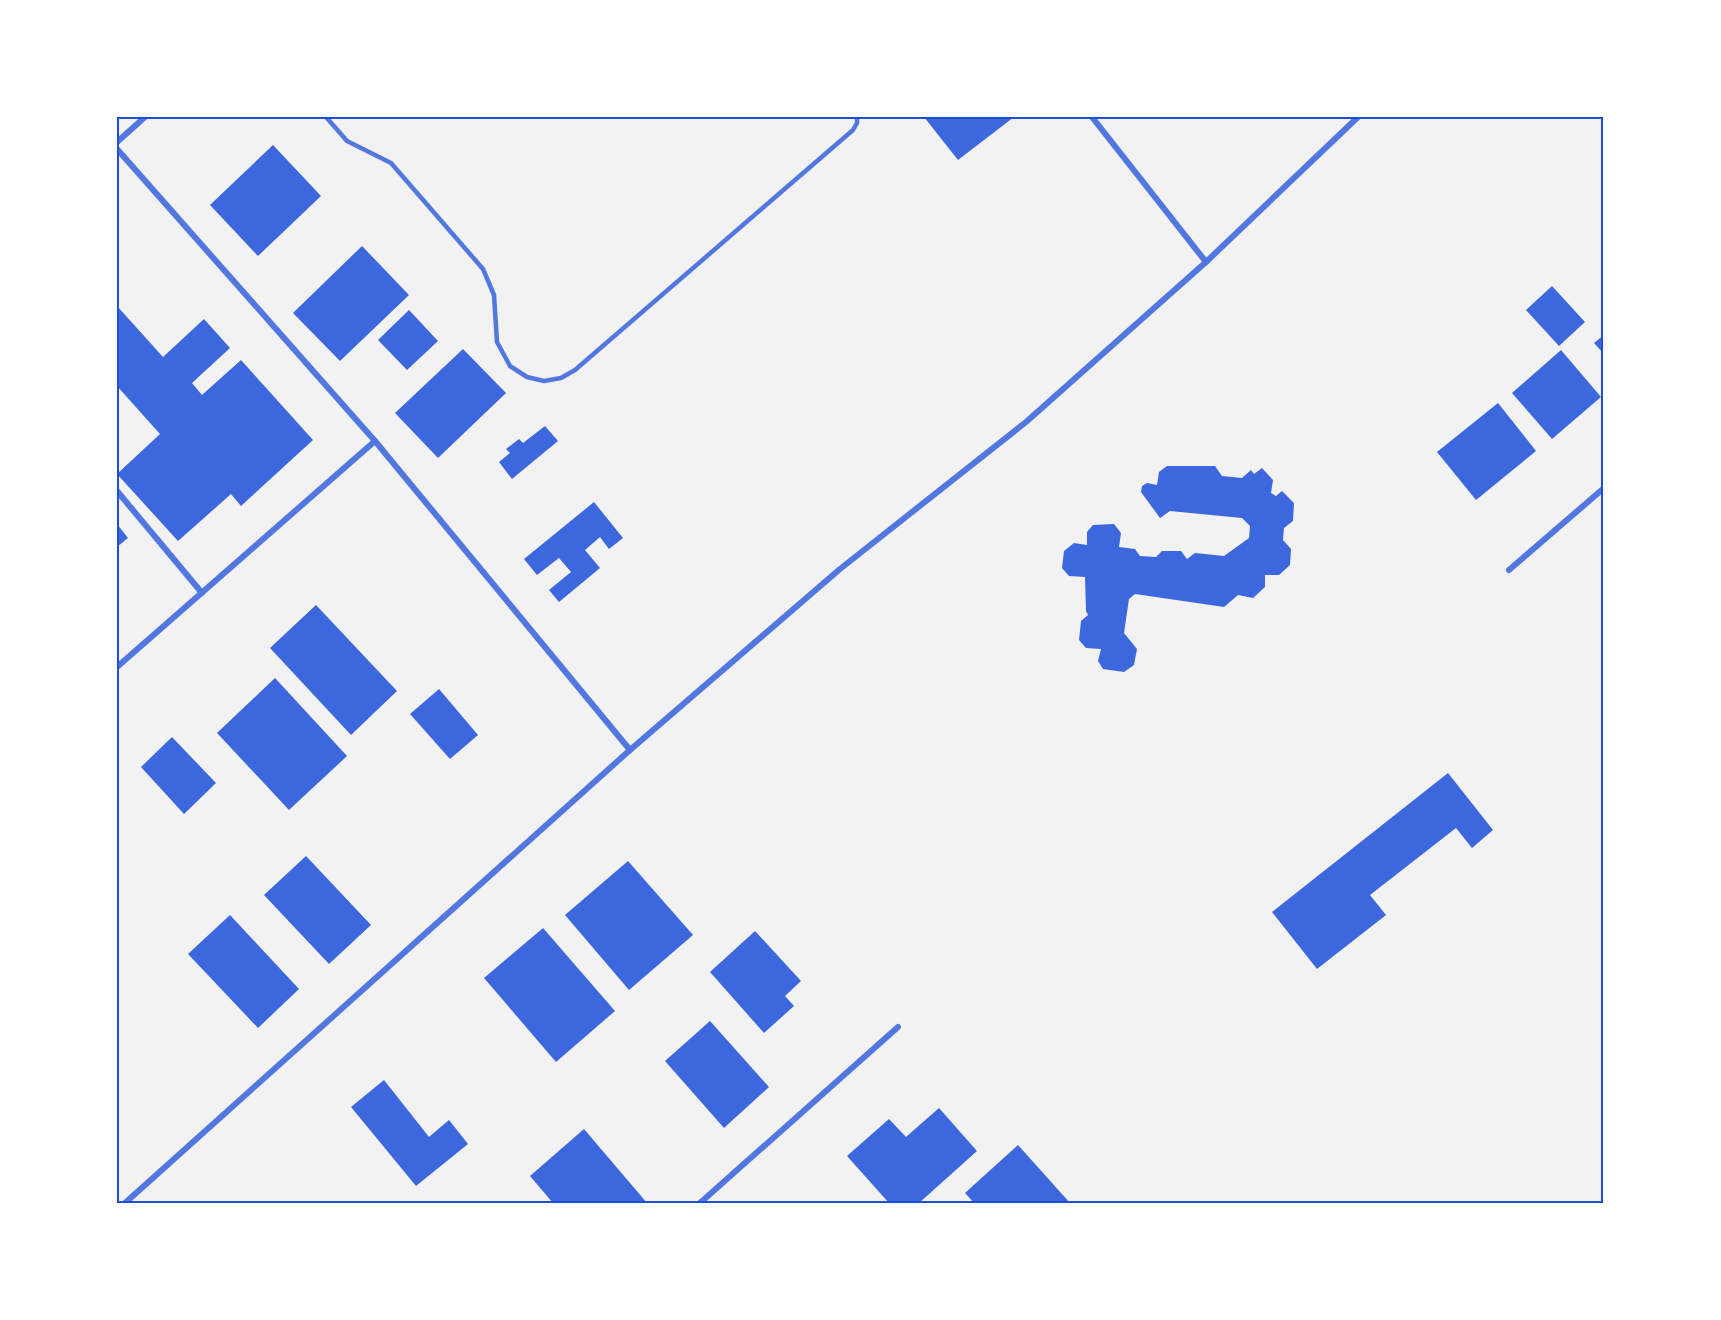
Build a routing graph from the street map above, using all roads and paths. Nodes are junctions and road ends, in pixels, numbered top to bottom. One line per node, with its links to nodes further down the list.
1 (145, 117): 6 (street)
2 (326, 117): 3 (lane)
3 (857, 117)
4 (1092, 117): 8 (street)
5 (1358, 117): 8 (street)
6 (117, 142)
7 (117, 149): 9 (street)
8 (1206, 262): 15 (street)
9 (375, 441): 13 (street); 15 (street)
10 (1604, 488): 12 (street)
11 (117, 491): 13 (street)
12 (1509, 570)
13 (202, 593): 14 (street)
14 (117, 667)
15 (630, 750): 17 (street)
16 (898, 1027): 18 (street)
17 (125, 1203)
18 (700, 1203)

